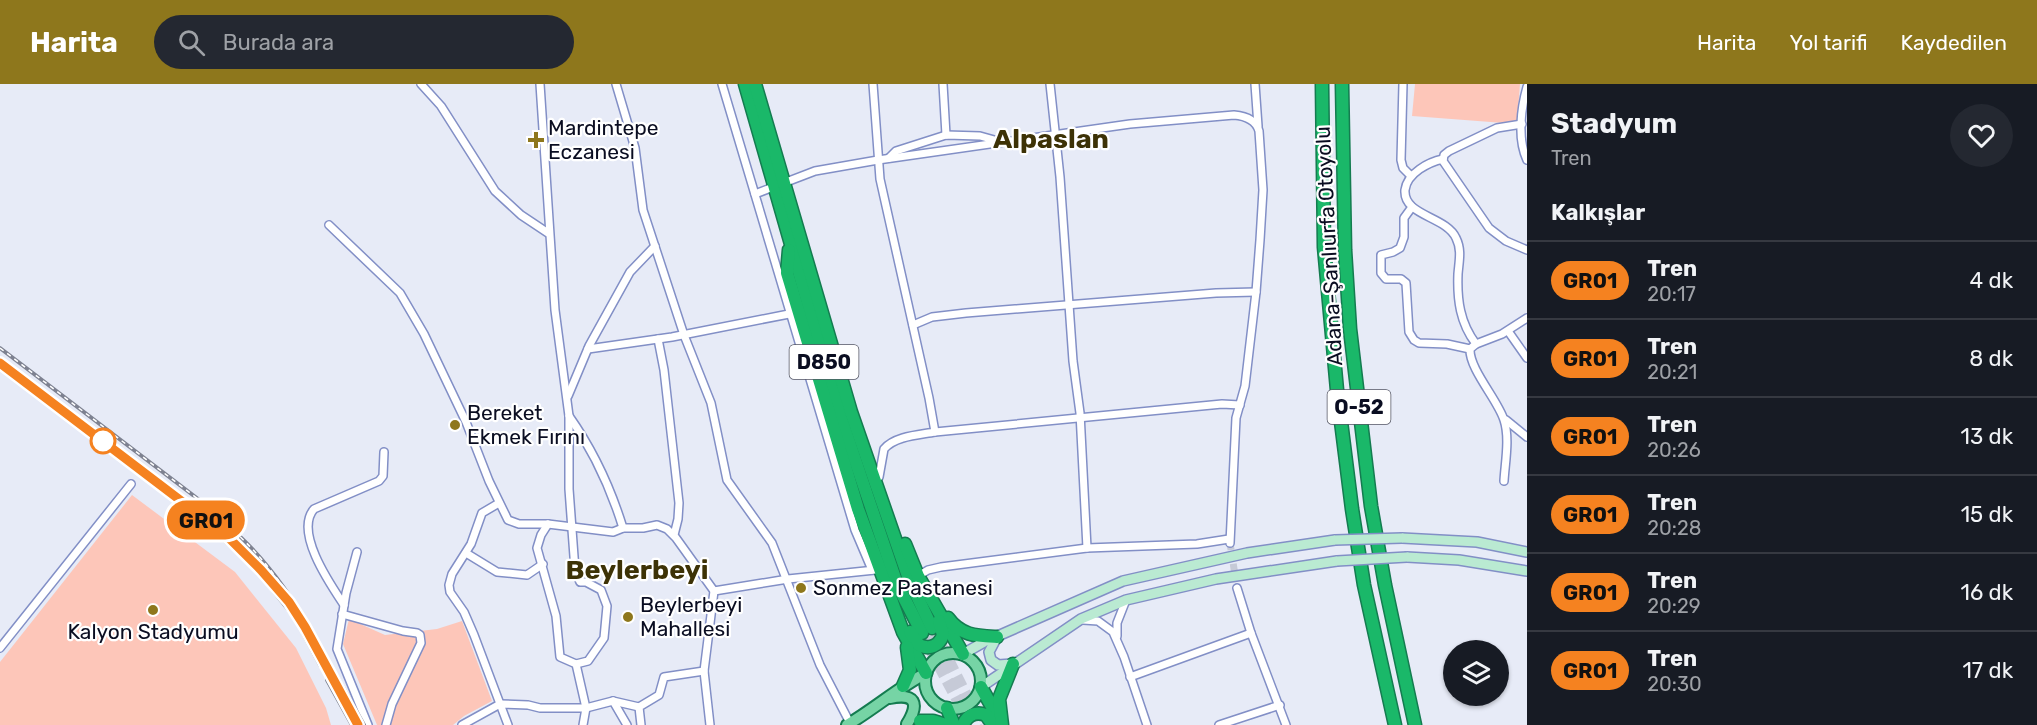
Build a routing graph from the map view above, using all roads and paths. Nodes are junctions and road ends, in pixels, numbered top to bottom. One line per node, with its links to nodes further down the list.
1 (421, 84): 30 (street)
2 (540, 84): 30 (street)
3 (616, 84): 32 (street)
4 (722, 84): 27 (street)
5 (745, 84): 26 (highway, D850)
6 (755, 84): 26 (highway, D850)
7 (873, 84): 23 (street)
8 (943, 84): 18 (street)
9 (1050, 84): 17 (street)
10 (1255, 84): 16 (street)
11 (1322, 84): 116 (highway, Adana-Şanlıurfa Otoyolu / O-52)
12 (1342, 84): 117 (highway, Adana-Şanlıurfa Otoyolu / O-52)
13 (1403, 84): 25 (street)
14 (1527, 87): 15 (street)
15 (1522, 124): 19 (street); 22 (street)
16 (1258, 126): 17 (street); 34 (street)
17 (1054, 134): 20 (street); 35 (street)
18 (946, 135): 20 (street); 21 (street)
19 (1525, 141): 24 (street)
20 (1000, 142): 21 (street)
21 (887, 159): 23 (street)
22 (1443, 159): 25 (street); 33 (street)
23 (878, 160): 26 (street); 38 (street)
24 (1527, 160)
25 (1411, 176): 28 (street)
26 (779, 184): 27 (street); 31 (highway, D850)
27 (755, 194): 36 (street)
28 (1412, 207): 42 (street); 42 (street)
29 (329, 225): 56 (street)
30 (548, 233): 45 (street)
31 (794, 239): 53 (highway); 66 (highway); 77 (highway, D850)
32 (655, 246): 40 (street); 43 (street)
33 (1527, 250)
34 (1256, 291): 35 (street); 46 (street)
35 (1068, 306): 38 (street); 48 (street)
36 (789, 314): 40 (street); 66 (street)
37 (1527, 318): 39 (street)
38 (913, 326): 50 (street)
39 (1508, 331): 42 (street); 44 (street)
40 (684, 335): 41 (street); 68 (street)
41 (658, 339): 43 (street); 60 (street)
42 (1473, 347): 49 (street)
43 (588, 349): 45 (street)
44 (1527, 358)
45 (567, 398): 47 (street)
46 (1240, 405): 48 (street); 61 (street)
47 (569, 416): 58 (street); 59 (street)
48 (1081, 418): 50 (street); 61 (street)
49 (1504, 419): 51 (street); 54 (street)
50 (935, 432): 53 (street)
51 (1527, 437)
52 (384, 452): 74 (street)
53 (879, 477): 69 (highway)
54 (1504, 481)
55 (131, 484): 82 (street)
56 (500, 503): 57 (street); 64 (street)
57 (548, 524): 58 (street); 65 (street)
58 (572, 526): 59 (street); 84 (street)
59 (623, 528): 60 (street)
60 (674, 535): 72 (street)
61 (1087, 548): 69 (street)
62 (357, 552): 74 (street)
63 (1527, 552): 80 (street, bridge)
64 (466, 553): 65 (street); 93 (street)
65 (543, 564): 84 (street)
66 (876, 569): 68 (street); 70 (highway)
67 (1527, 571): 73 (street, bridge)
68 (788, 579): 72 (street); 99 (street)
69 (922, 581): 70 (highway); 80 (highway); 83 (highway)
70 (886, 586): 78 (highway)
71 (1237, 588): 79 (street)
72 (714, 591): 86 (street)
73 (1126, 600): 76 (street); 81 (street)
74 (344, 605): 75 (street)
75 (342, 614): 101 (street); 102 (street)
76 (1081, 620): 81 (street); 85 (street)
77 (927, 631)
78 (903, 632): 87 (highway); 89 (highway)
79 (1251, 633): 88 (street); 94 (street)
80 (997, 637): 83 (street); 85 (street)
81 (1118, 642): 88 (street)
82 (0, 648)
83 (963, 654): 87 (main road); 90 (main road)
84 (576, 664): 96 (street)
85 (1013, 664): 90 (street); 112 (highway)
86 (704, 671): 95 (street); 108 (street)
87 (926, 673): 89 (main road); 97 (main road)
88 (1130, 677): 113 (street)
89 (903, 686): 91 (main road)
90 (981, 687): 97 (main road); 112 (highway)
91 (889, 699): 98 (main road); 99 (main road)
92 (613, 701): 95 (street); 96 (street); 106 (street)
93 (500, 704): 96 (street); 103 (street); 104 (street)
94 (1280, 705): 114 (street); 115 (street)
95 (639, 707): 107 (street)
96 (586, 708): 105 (street)
97 (947, 708): 98 (main road); 109 (highway)
98 (911, 723): 100 (highway)
99 (849, 724)
100 (939, 724)
101 (368, 725)
102 (386, 725)
103 (462, 725)
104 (508, 725)
105 (583, 725)
106 (627, 725)
107 (641, 725)
108 (710, 725)
109 (954, 725)
110 (963, 725): 111 (highway)
111 (993, 725)
112 (1002, 725)
113 (1146, 725)
114 (1219, 725)
115 (1286, 725)
116 (1395, 725)
117 (1415, 725)

